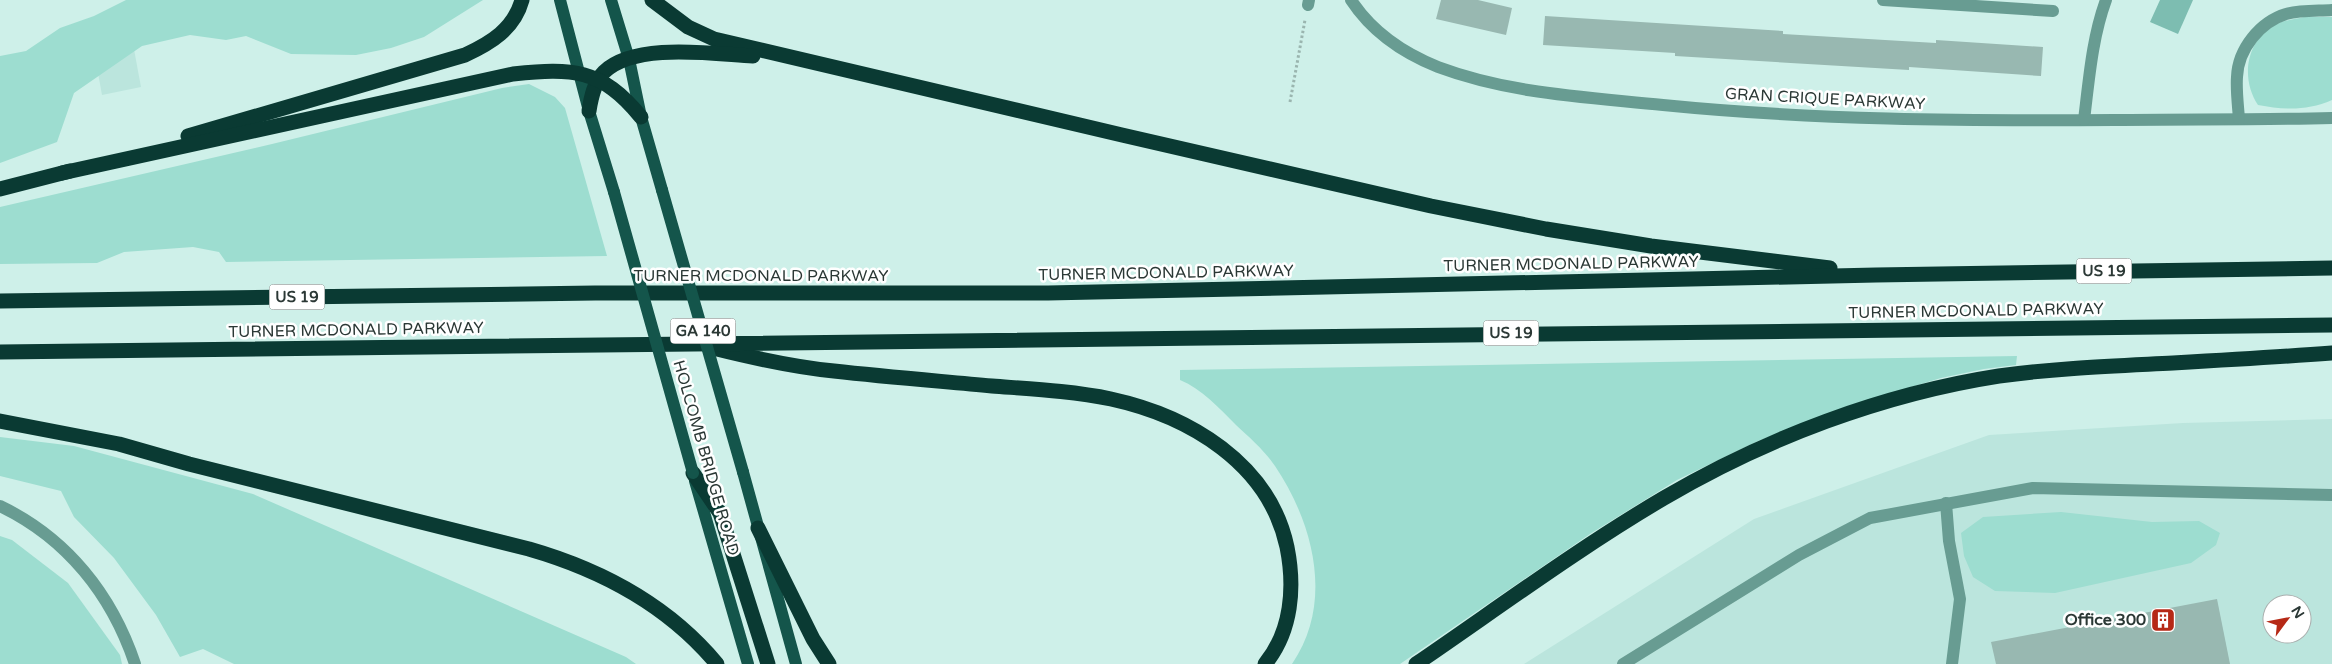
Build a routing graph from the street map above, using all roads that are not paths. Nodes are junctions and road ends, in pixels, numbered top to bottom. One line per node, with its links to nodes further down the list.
1 (522, 0): 20 (highway)
2 (560, 0): 13 (main road, HOLCOMB BRIDGE ROAD / GA 140)
3 (611, 0): 12 (main road, HOLCOMB BRIDGE ROAD / GA 140)
4 (652, 0): 11 (highway)
5 (1351, 0): 19 (street, GRAN CRIQUE PARKWAY)
6 (1883, 0): 8 (street)
7 (2106, 0): 19 (street)
8 (1929, 1): 9 (street)
9 (2053, 10)
10 (2332, 10): 18 (street)
11 (782, 56): 12 (highway); 23 (highway)
12 (629, 59): 14 (highway); 16 (main road, HOLCOMB BRIDGE ROAD / GA 140)
13 (580, 74): 14 (highway); 15 (main road, HOLCOMB BRIDGE ROAD / GA 140); 20 (highway)
14 (598, 80): 15 (highway); 16 (highway)
15 (589, 111): 30 (main road, HOLCOMB BRIDGE ROAD / GA 140, bridge)
16 (641, 117): 34 (main road, HOLCOMB BRIDGE ROAD / GA 140, bridge)
17 (2329, 118): 18 (street, GRAN CRIQUE PARKWAY)
18 (2238, 119): 19 (street, GRAN CRIQUE PARKWAY)
19 (2084, 120)
20 (62, 173): 21 (highway)
21 (0, 190)
22 (2332, 268): 23 (highway, TURNER MCDONALD PARKWAY / US 19)
23 (1876, 275): 24 (highway, TURNER MCDONALD PARKWAY / US 19)
24 (0, 301)
25 (2332, 324): 26 (highway, TURNER MCDONALD PARKWAY / US 19)
26 (690, 342): 27 (highway, TURNER MCDONALD PARKWAY / US 19); 41 (highway)
27 (0, 352)
28 (2332, 353): 42 (highway)
29 (0, 421): 36 (highway)
30 (693, 473): 37 (main road, HOLCOMB BRIDGE ROAD / GA 140); 38 (highway)
31 (2332, 495): 32 (street)
32 (1946, 503): 43 (street); 44 (street)
33 (0, 506): 35 (street)
34 (758, 528): 39 (main road, HOLCOMB BRIDGE ROAD / GA 140); 40 (highway)
35 (135, 664)
36 (717, 664)
37 (748, 664)
38 (768, 664)
39 (796, 664)
40 (829, 664)
41 (1265, 664)
42 (1416, 664)
43 (1623, 664)
44 (1952, 664)

